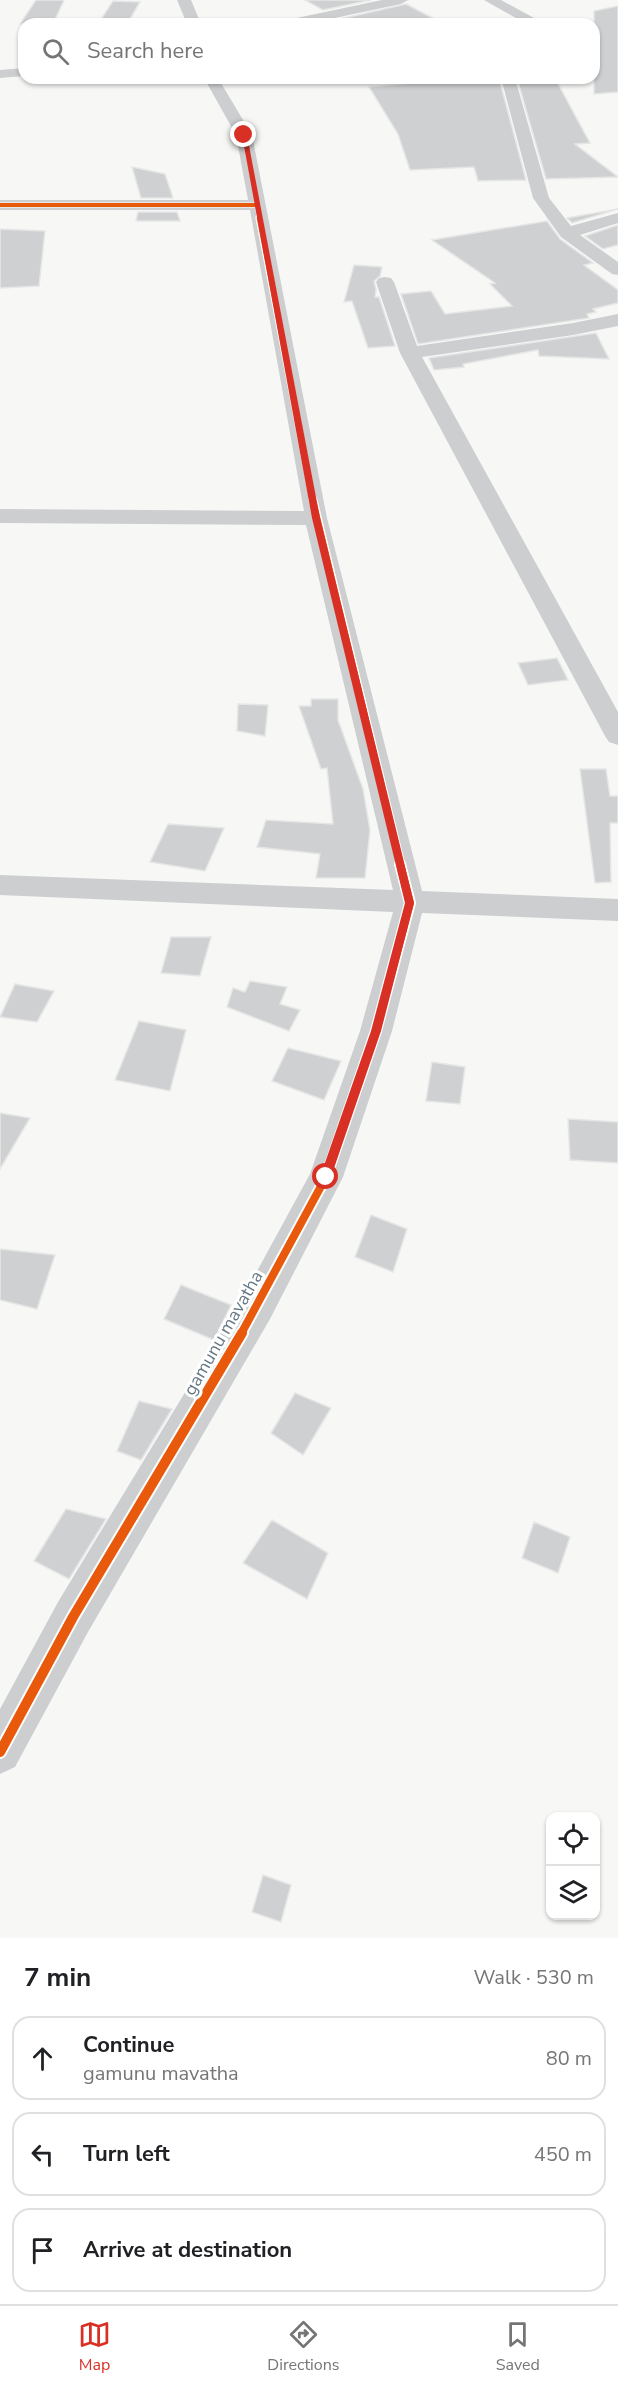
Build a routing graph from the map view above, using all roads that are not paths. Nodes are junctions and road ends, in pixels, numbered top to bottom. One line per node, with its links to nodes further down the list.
1 (184, 0): 4 (street)
2 (401, 0): 5 (street)
3 (490, 0): 6 (street)
4 (192, 18)
5 (316, 18)
6 (525, 18)
7 (18, 72): 8 (street)
8 (0, 74)
9 (215, 84): 12 (street)
10 (510, 84): 14 (street)
11 (0, 205): 12 (street)
12 (257, 205): 20 (street)
13 (618, 218): 14 (street)
14 (567, 233): 15 (street)
15 (618, 270)
16 (385, 282): 18 (street)
17 (618, 320): 18 (street)
18 (410, 353): 21 (street)
19 (0, 516): 20 (street)
20 (316, 518): 23 (street)
21 (618, 736)
22 (0, 885): 23 (street)
23 (410, 903): 24 (street); 25 (street, gamunu mavatha)
24 (618, 910)
25 (0, 1752)

